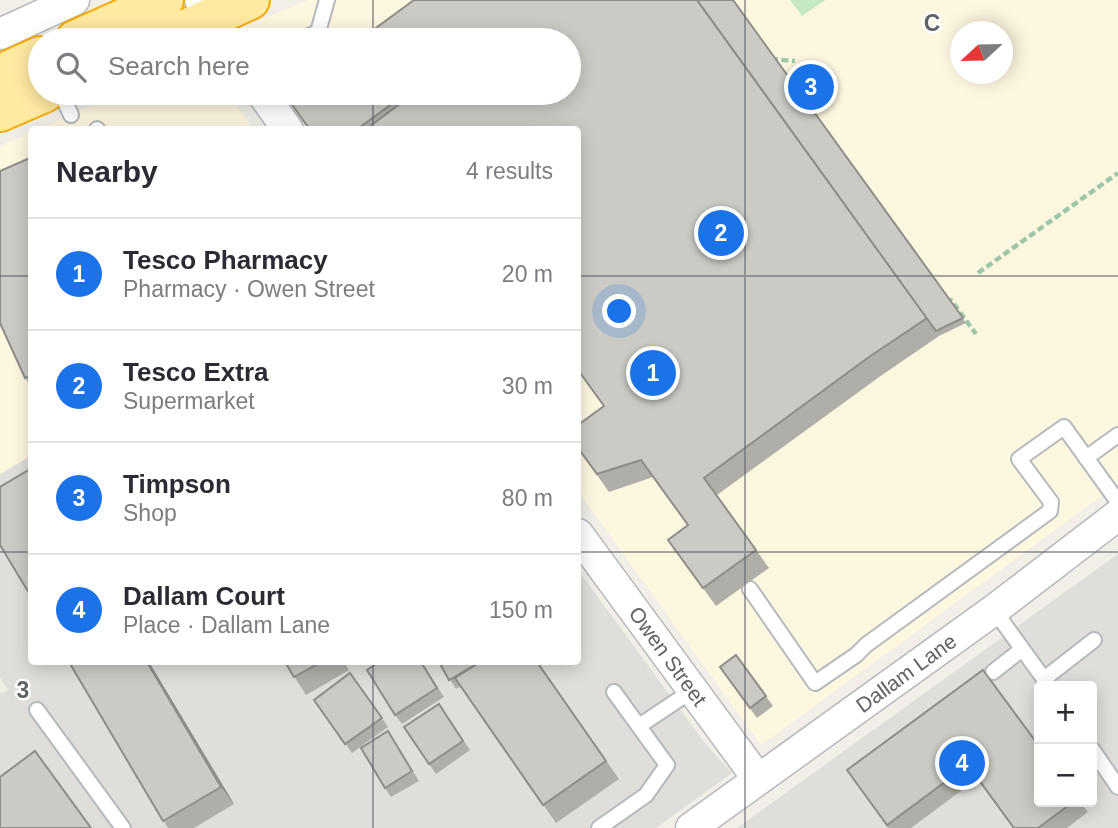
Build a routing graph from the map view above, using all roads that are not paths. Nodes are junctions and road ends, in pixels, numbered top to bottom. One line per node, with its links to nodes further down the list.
1 (74, 0): 9 (street)
2 (164, 0): 6 (highway)
3 (250, 0): 5 (highway)
4 (327, 0): 8 (lane)
5 (211, 20): 7 (highway)
6 (102, 28)
7 (191, 28)
8 (319, 28)
9 (0, 34)
10 (28, 61): 11 (highway)
11 (0, 74)
12 (50, 105): 14 (highway)
13 (270, 105): 15 (street)
14 (0, 112)
15 (285, 126)
16 (1118, 435): 17 (lane)
17 (1086, 458): 18 (lane); 21 (lane)
18 (1118, 502)
19 (1118, 514): 22 (street, Dallam Lane)
20 (581, 540): 28 (street, Owen Street)
21 (750, 589)
22 (994, 610): 24 (lane); 33 (street, Dallam Lane)
23 (1094, 640): 27 (lane)
24 (1021, 650): 25 (lane); 26 (lane)
25 (993, 671)
26 (1044, 681)
27 (1048, 681)
28 (693, 690): 31 (lane); 33 (street, Owen Street)
29 (614, 692): 31 (lane)
30 (37, 710): 35 (lane)
31 (639, 726): 36 (lane)
32 (1097, 756): 34 (lane)
33 (758, 779): 37 (street, Dallam Lane)
34 (1118, 787)
35 (123, 828)
36 (599, 828)
37 (691, 828)

